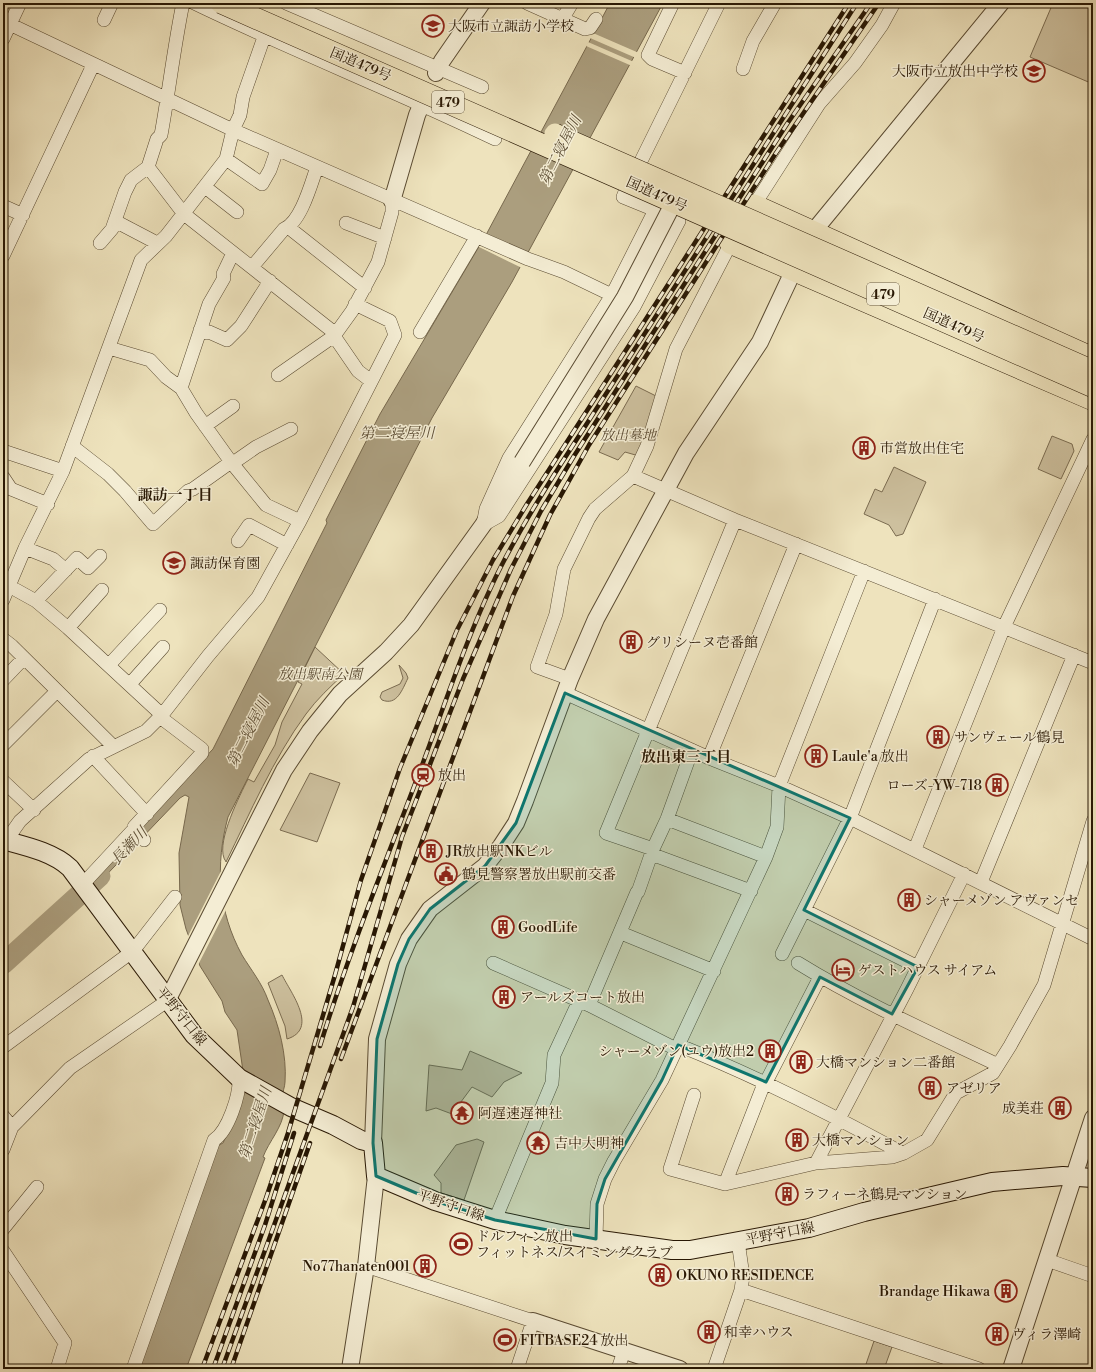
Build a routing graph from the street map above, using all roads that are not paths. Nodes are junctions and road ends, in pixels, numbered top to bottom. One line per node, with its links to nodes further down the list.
1 (20, 3): 19 (street)
2 (112, 3): 18 (street)
3 (183, 3): 27 (street)
4 (194, 3): 20 (street)
5 (221, 3): 38 (highway, 国道479号 / 479, bridge)
6 (256, 3): 38 (highway, 国道479号 / 479, bridge)
7 (286, 3): 24 (street)
8 (482, 3): 24 (street)
9 (527, 3): 16 (street)
10 (572, 3): 16 (street)
11 (673, 3): 25 (street)
12 (719, 3): 25 (street)
13 (775, 3): 23 (street)
14 (894, 3): 40 (street)
15 (1001, 3): 49 (street)
16 (563, 18): 17 (street)
17 (596, 19)
18 (104, 20)
19 (6, 23): 21 (street); 22 (street)
20 (264, 37): 28 (street); 29 (street)
21 (3, 39)
22 (93, 65): 27 (street); 45 (street)
23 (743, 69)
24 (437, 71): 26 (street)
25 (686, 73): 33 (street)
26 (482, 87)
27 (168, 100): 29 (street); 35 (street)
28 (422, 103): 30 (street); 39 (street)
29 (233, 130): 31 (street); 32 (street)
30 (494, 139)
31 (276, 150): 32 (street); 34 (street)
32 (226, 159): 36 (street)
33 (642, 159)
34 (317, 167): 39 (street); 48 (street)
35 (148, 168): 44 (street); 46 (street)
36 (205, 187): 43 (street); 44 (street)
37 (625, 192): 42 (street)
38 (677, 195): 69 (highway, 国道479号 / 479, bridge); 72 (highway, 国道479号 / 479, bridge); 89 (street, bridge)
39 (392, 200): 50 (street); 51 (street)
40 (754, 205): 49 (highway); 54 (street)
41 (3, 206): 45 (street)
42 (655, 210): 61 (street); 63 (street)
43 (237, 212)
44 (184, 214): 53 (street); 55 (street)
45 (23, 215): 56 (street)
46 (115, 221): 52 (street); 53 (street)
47 (346, 223): 51 (street)
48 (288, 227): 57 (street); 60 (street)
49 (813, 232): 58 (street); 68 (highway)
50 (479, 237): 61 (street); 65 (street)
51 (384, 238): 60 (street)
52 (100, 243)
53 (157, 243): 67 (street)
54 (730, 243): 58 (highway); 83 (street)
55 (233, 253): 57 (street); 64 (street)
56 (3, 256)
57 (252, 267): 59 (street)
58 (793, 270): 74 (highway); 85 (street)
59 (270, 282): 64 (street); 66 (street)
60 (365, 288): 62 (street)
61 (612, 295): 63 (street); 89 (street)
62 (355, 304): 66 (street); 71 (street)
63 (634, 307): 89 (street)
64 (200, 330): 73 (street)
65 (420, 332)
66 (335, 335): 70 (street); 71 (street)
67 (109, 348): 73 (street); 79 (street)
68 (1093, 358)
69 (1093, 370)
70 (278, 375)
71 (371, 380): 87 (street)
72 (1093, 387)
73 (181, 388): 76 (street)
74 (1093, 400)
75 (233, 406): 76 (street)
76 (205, 426): 81 (street)
77 (291, 429): 81 (street)
78 (1093, 439): 103 (street)
79 (72, 446): 81 (street); 82 (street)
80 (3, 451): 82 (street)
81 (232, 462): 87 (street)
82 (63, 471): 86 (street)
83 (633, 476): 85 (street); 113 (street)
84 (3, 477): 86 (street)
85 (665, 490): 88 (street); 113 (street)
86 (48, 504): 93 (street)
87 (300, 520): 92 (street)
88 (735, 520): 91 (street); 116 (street)
89 (483, 525): 149 (street)
90 (238, 541): 92 (street)
91 (796, 544): 96 (street); 121 (street)
92 (287, 545): 115 (street)
93 (26, 548): 95 (street); 97 (street)
94 (100, 556): 95 (street)
95 (66, 570): 101 (street)
96 (864, 571): 99 (street); 123 (street)
97 (9, 586): 100 (street); 101 (street)
98 (102, 590): 104 (street)
99 (935, 599): 103 (street); 126 (street)
100 (3, 600)
101 (36, 601): 104 (street)
102 (160, 610): 110 (street)
103 (1004, 627): 107 (street); 130 (street)
104 (68, 628): 110 (street)
105 (3, 639): 108 (street)
106 (163, 647): 112 (street)
107 (1074, 656): 109 (street); 134 (street)
108 (24, 658): 111 (street); 114 (street)
109 (1093, 663)
110 (109, 665): 112 (street)
111 (4, 684)
112 (130, 684): 115 (street)
113 (568, 686): 116 (street); 162 (street)
114 (57, 691): 117 (street); 118 (street)
115 (161, 716): 118 (street); 125 (street)
116 (650, 730): 119 (street); 131 (street)
117 (3, 745)
118 (113, 746): 120 (street)
119 (692, 750): 121 (street); 127 (street)
120 (93, 756): 124 (street); 125 (street)
121 (709, 758): 123 (street)
122 (3, 781): 124 (street)
123 (779, 786): 126 (street); 132 (street)
124 (34, 810): 129 (street)
125 (146, 814): 135 (street)
126 (850, 818): 130 (street); 138 (street)
127 (667, 819): 131 (street); 132 (street)
128 (1093, 821): 139 (street)
129 (5, 840): 135 (main road, 平野守口線)
130 (915, 849): 133 (street)
131 (652, 852): 136 (street); 140 (street)
132 (766, 857): 136 (street)
133 (964, 874): 134 (street); 146 (street)
134 (981, 882): 139 (street)
135 (86, 887): 142 (main road, 平野守口線)
136 (751, 891): 147 (street)
137 (175, 897): 142 (street)
138 (804, 910): 143 (street); 146 (street)
139 (1062, 923): 141 (street); 154 (street)
140 (621, 933): 147 (street); 150 (street)
141 (1093, 939)
142 (133, 951): 149 (main road, 平野守口線); 152 (street)
143 (782, 954)
144 (493, 963): 150 (street)
145 (798, 963): 148 (street)
146 (918, 967): 151 (street)
147 (714, 971): 153 (street)
148 (820, 977): 151 (street); 156 (street)
149 (167, 1001): 155 (main road, 平野守口線); 161 (street)
150 (584, 1003): 153 (street); 171 (street)
151 (892, 1014): 154 (street); 159 (street)
152 (3, 1047)
153 (677, 1047): 156 (street); 173 (street)
154 (998, 1066): 164 (street)
155 (240, 1079): 162 (main road, 平野守口線); 183 (street)
156 (765, 1082): 159 (street); 169 (street)
157 (694, 1095): 169 (street)
158 (3, 1116): 161 (street)
159 (838, 1118): 164 (street); 165 (street)
160 (1093, 1118): 166 (street)
161 (12, 1127): 163 (street)
162 (373, 1143): 167 (main road)
163 (3, 1150)
164 (902, 1154): 165 (street)
165 (816, 1163): 169 (street)
166 (1074, 1175): 168 (main road, 平野守口線); 174 (main road, 平野守口線); 176 (street)
167 (376, 1176): 171 (main road, 平野守口線); 177 (street)
168 (1093, 1178)
169 (725, 1184)
170 (38, 1187): 172 (street)
171 (495, 1220): 173 (main road, 平野守口線)
172 (3, 1229)
173 (596, 1239): 174 (main road, 平野守口線)
174 (738, 1241): 179 (street)
175 (4, 1254): 182 (street)
176 (1047, 1260): 178 (street); 190 (street)
177 (366, 1266): 180 (street); 184 (street)
178 (1093, 1276)
179 (741, 1290): 188 (street); 189 (street)
180 (533, 1321): 181 (street); 185 (street)
181 (624, 1351): 186 (street); 187 (street)
182 (57, 1369)
183 (133, 1369)
184 (350, 1369)
185 (517, 1369)
186 (618, 1369)
187 (680, 1369)
188 (714, 1369)
189 (979, 1369)
190 (1011, 1369)

